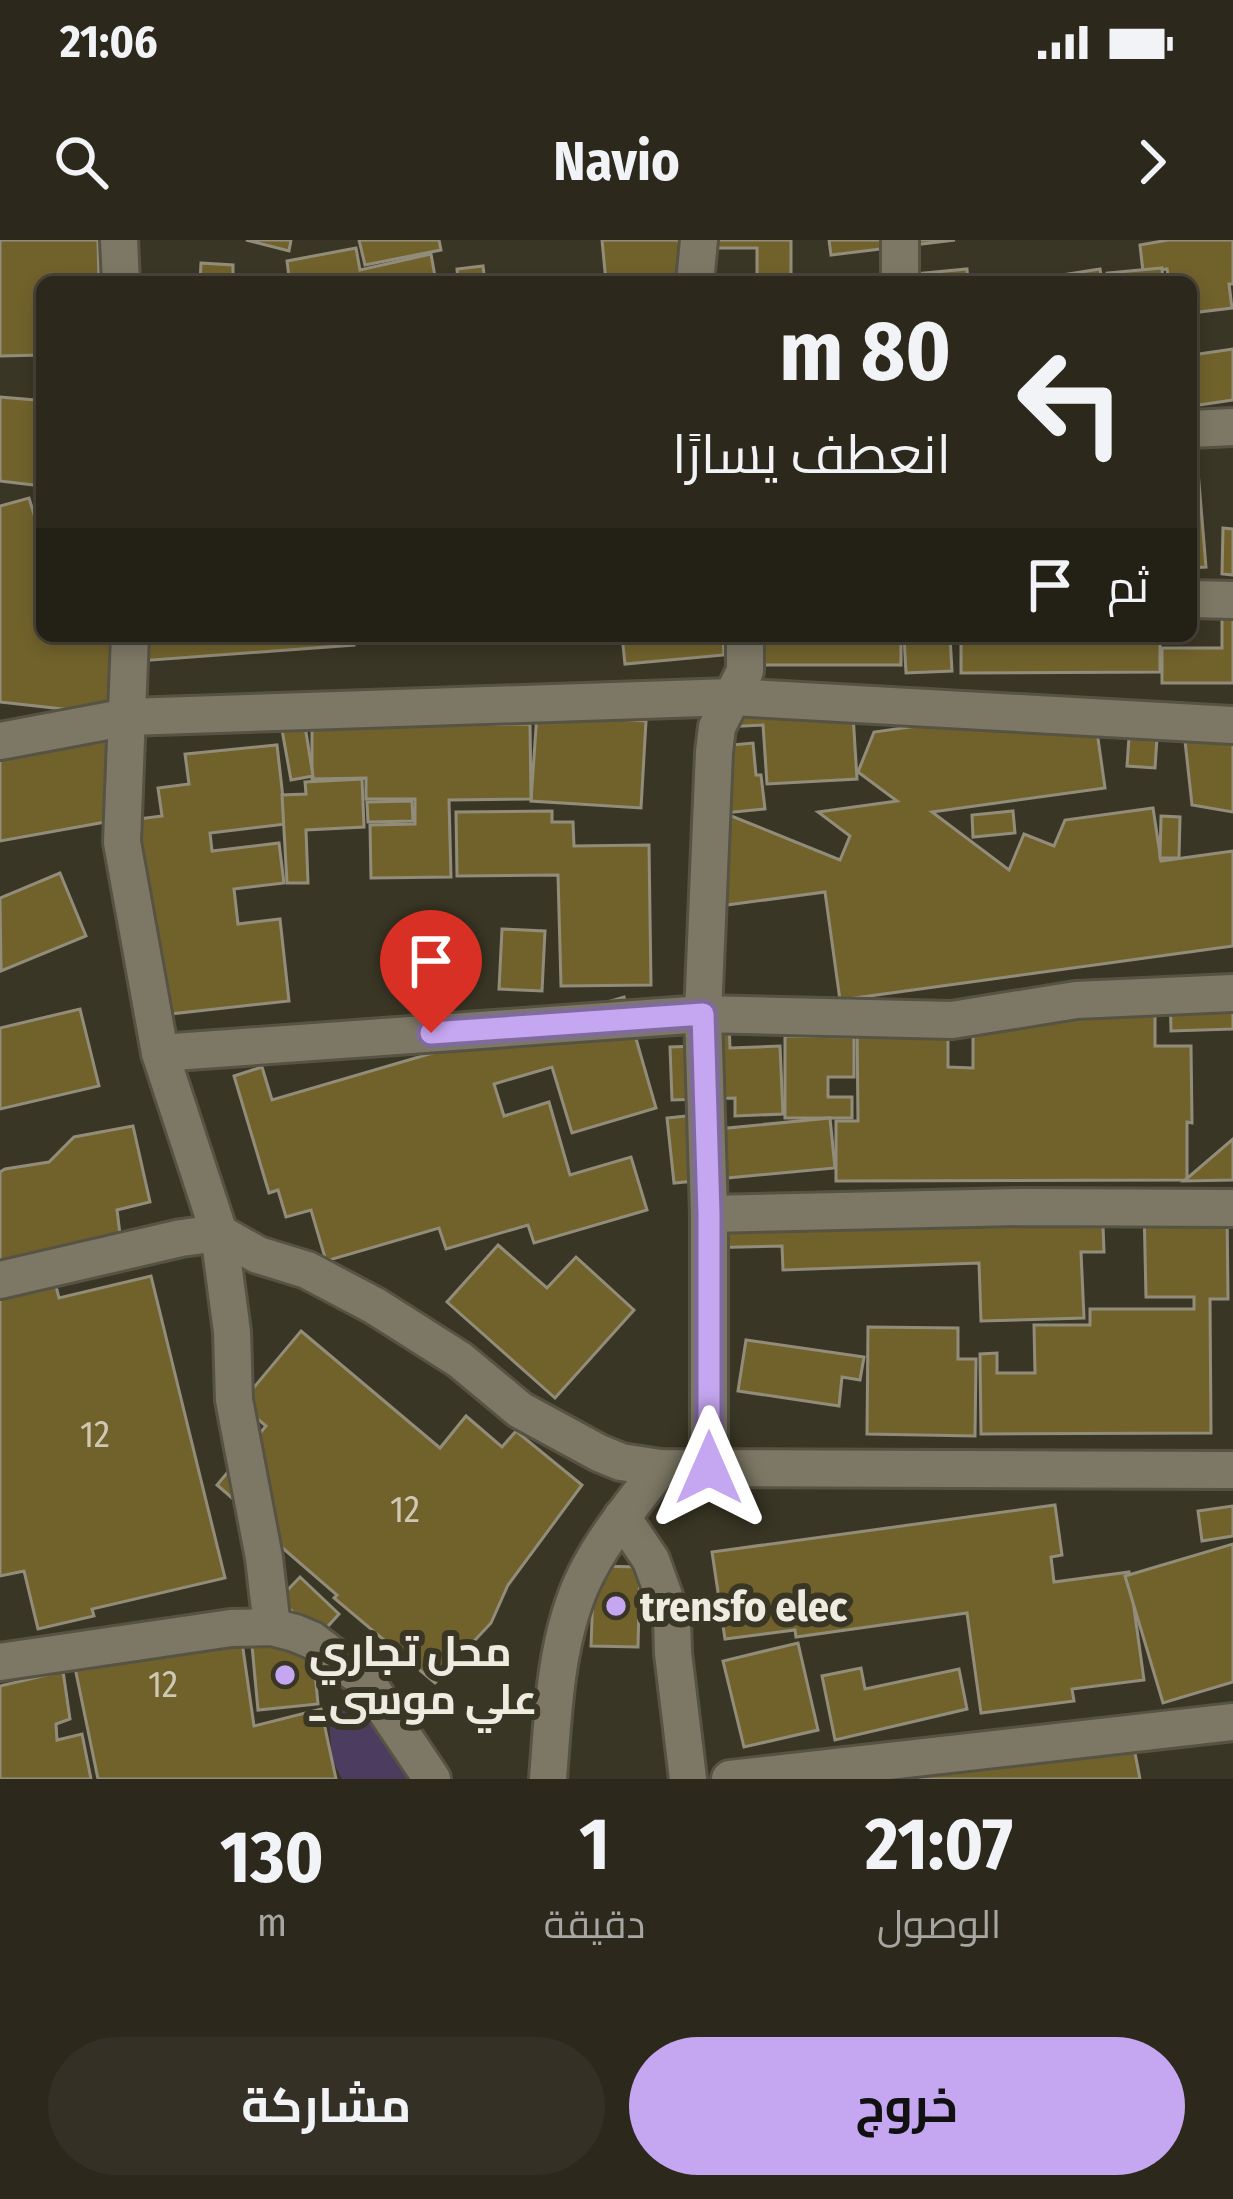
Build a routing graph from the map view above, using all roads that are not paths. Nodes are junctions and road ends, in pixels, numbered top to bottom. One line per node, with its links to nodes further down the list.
1 (119, 240): 4 (street)
2 (700, 240): 5 (street)
3 (900, 240): 6 (street)
4 (122, 276)
5 (696, 276)
6 (901, 276)
7 (1233, 428): 8 (street)
8 (1197, 429)
9 (1197, 599): 10 (street)
10 (1233, 600)
11 (130, 642): 14 (street)
12 (745, 642): 13 (street)
13 (732, 697): 14 (street); 15 (street); 18 (street)
14 (128, 717): 16 (street); 19 (street)
15 (1233, 724)
16 (0, 741)
17 (1233, 993): 18 (street)
18 (703, 1014): 19 (street); 21 (street)
19 (160, 1053): 22 (street)
20 (1233, 1208): 21 (street)
21 (709, 1214): 25 (street)
22 (219, 1233): 23 (street); 24 (street); 28 (street)
23 (0, 1280)
24 (660, 1468): 25 (street); 27 (street)
25 (709, 1468): 26 (street)
26 (1233, 1470)
27 (622, 1517): 32 (street); 33 (street)
28 (272, 1627): 29 (street); 31 (street)
29 (0, 1662)
30 (1233, 1722): 34 (street)
31 (432, 1779)
32 (548, 1779)
33 (688, 1779)
34 (730, 1779)

